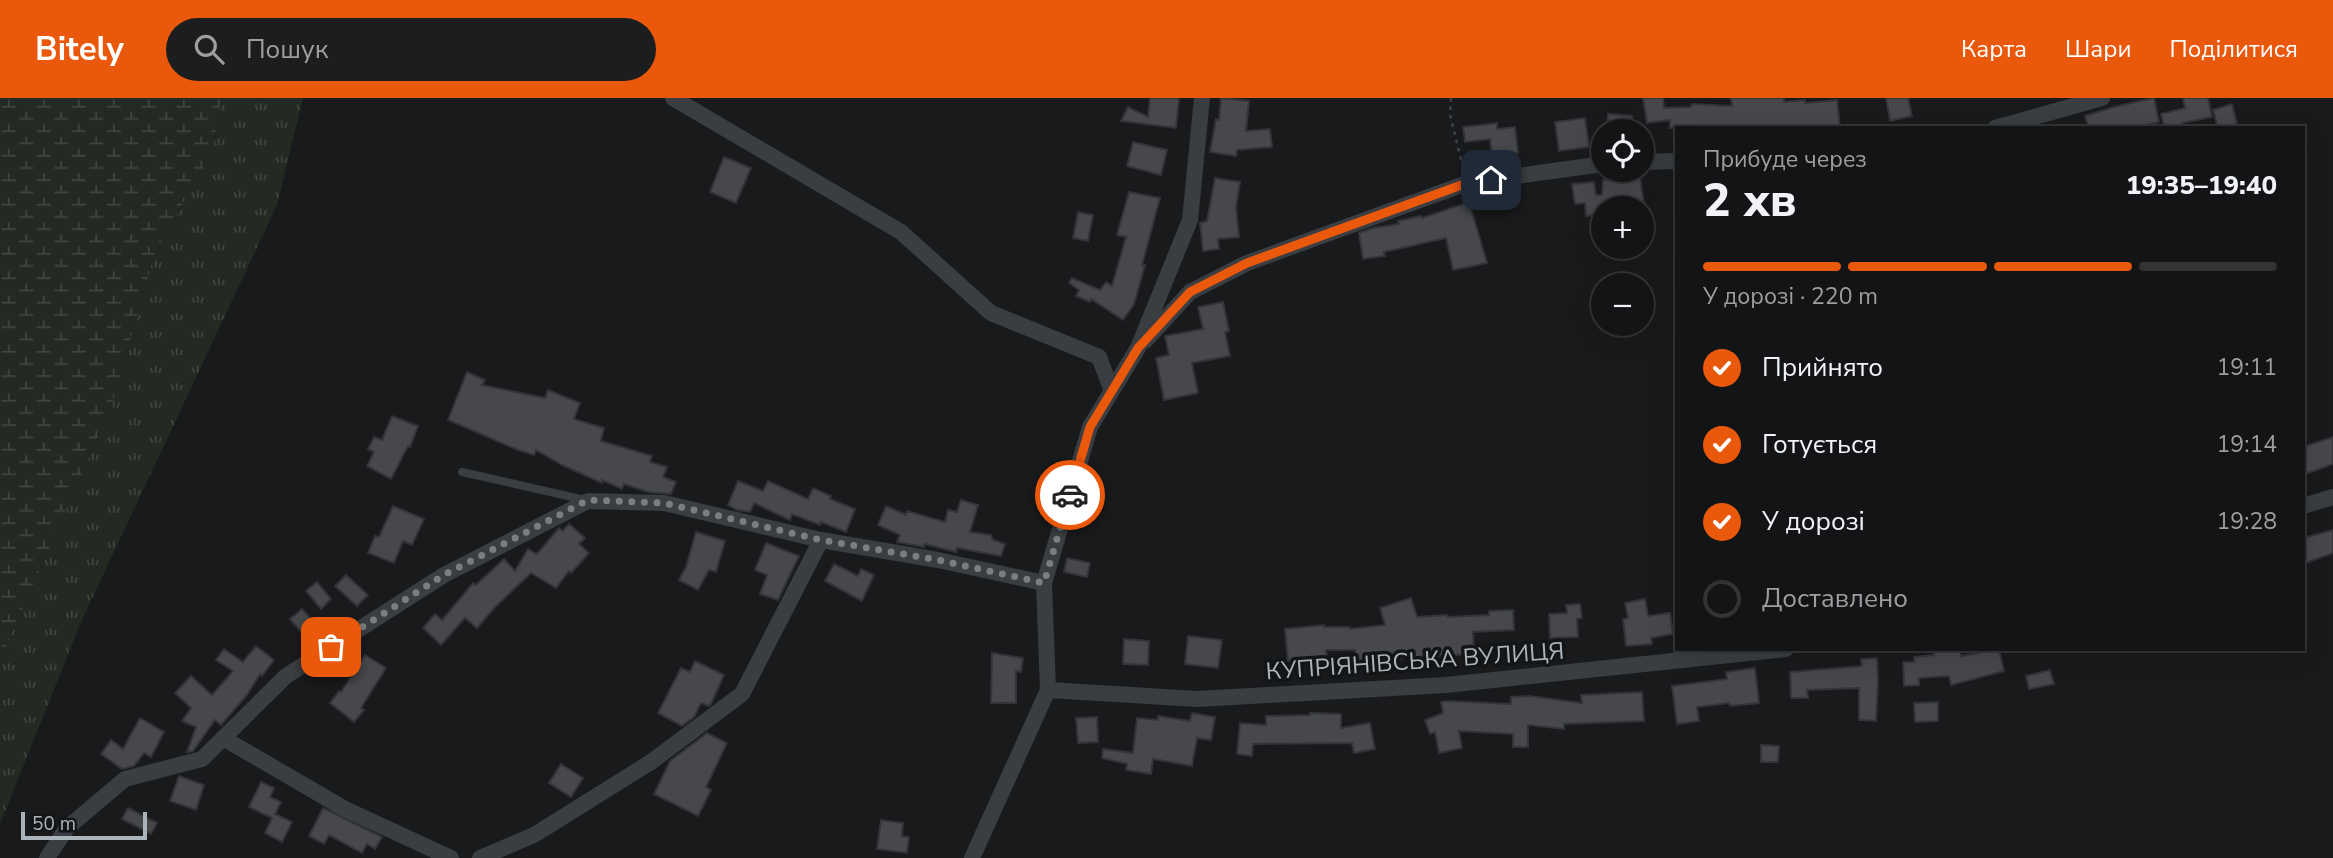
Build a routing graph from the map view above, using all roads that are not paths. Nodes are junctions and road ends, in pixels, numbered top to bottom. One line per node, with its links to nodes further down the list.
1 (673, 98): 9 (street)
2 (1202, 98): 8 (street)
3 (2102, 98): 4 (street)
4 (2002, 126)
5 (1675, 161): 6 (street)
6 (1654, 162)
7 (1591, 166): 8 (street)
8 (1138, 348): 9 (street)
9 (1112, 391): 15 (street)
10 (462, 472): 12 (lane)
11 (2333, 497): 13 (street)
12 (588, 500): 14 (street); 18 (street)
13 (2305, 505)
14 (821, 540): 15 (street); 21 (street)
15 (1044, 583): 17 (street)
16 (1767, 651): 17 (street, КУПРІЯНІВСЬКА ВУЛИЦЯ)
17 (1048, 690): 22 (street)
18 (223, 738): 19 (street); 20 (street)
19 (47, 858)
20 (451, 858)
21 (480, 858)
22 (972, 858)

